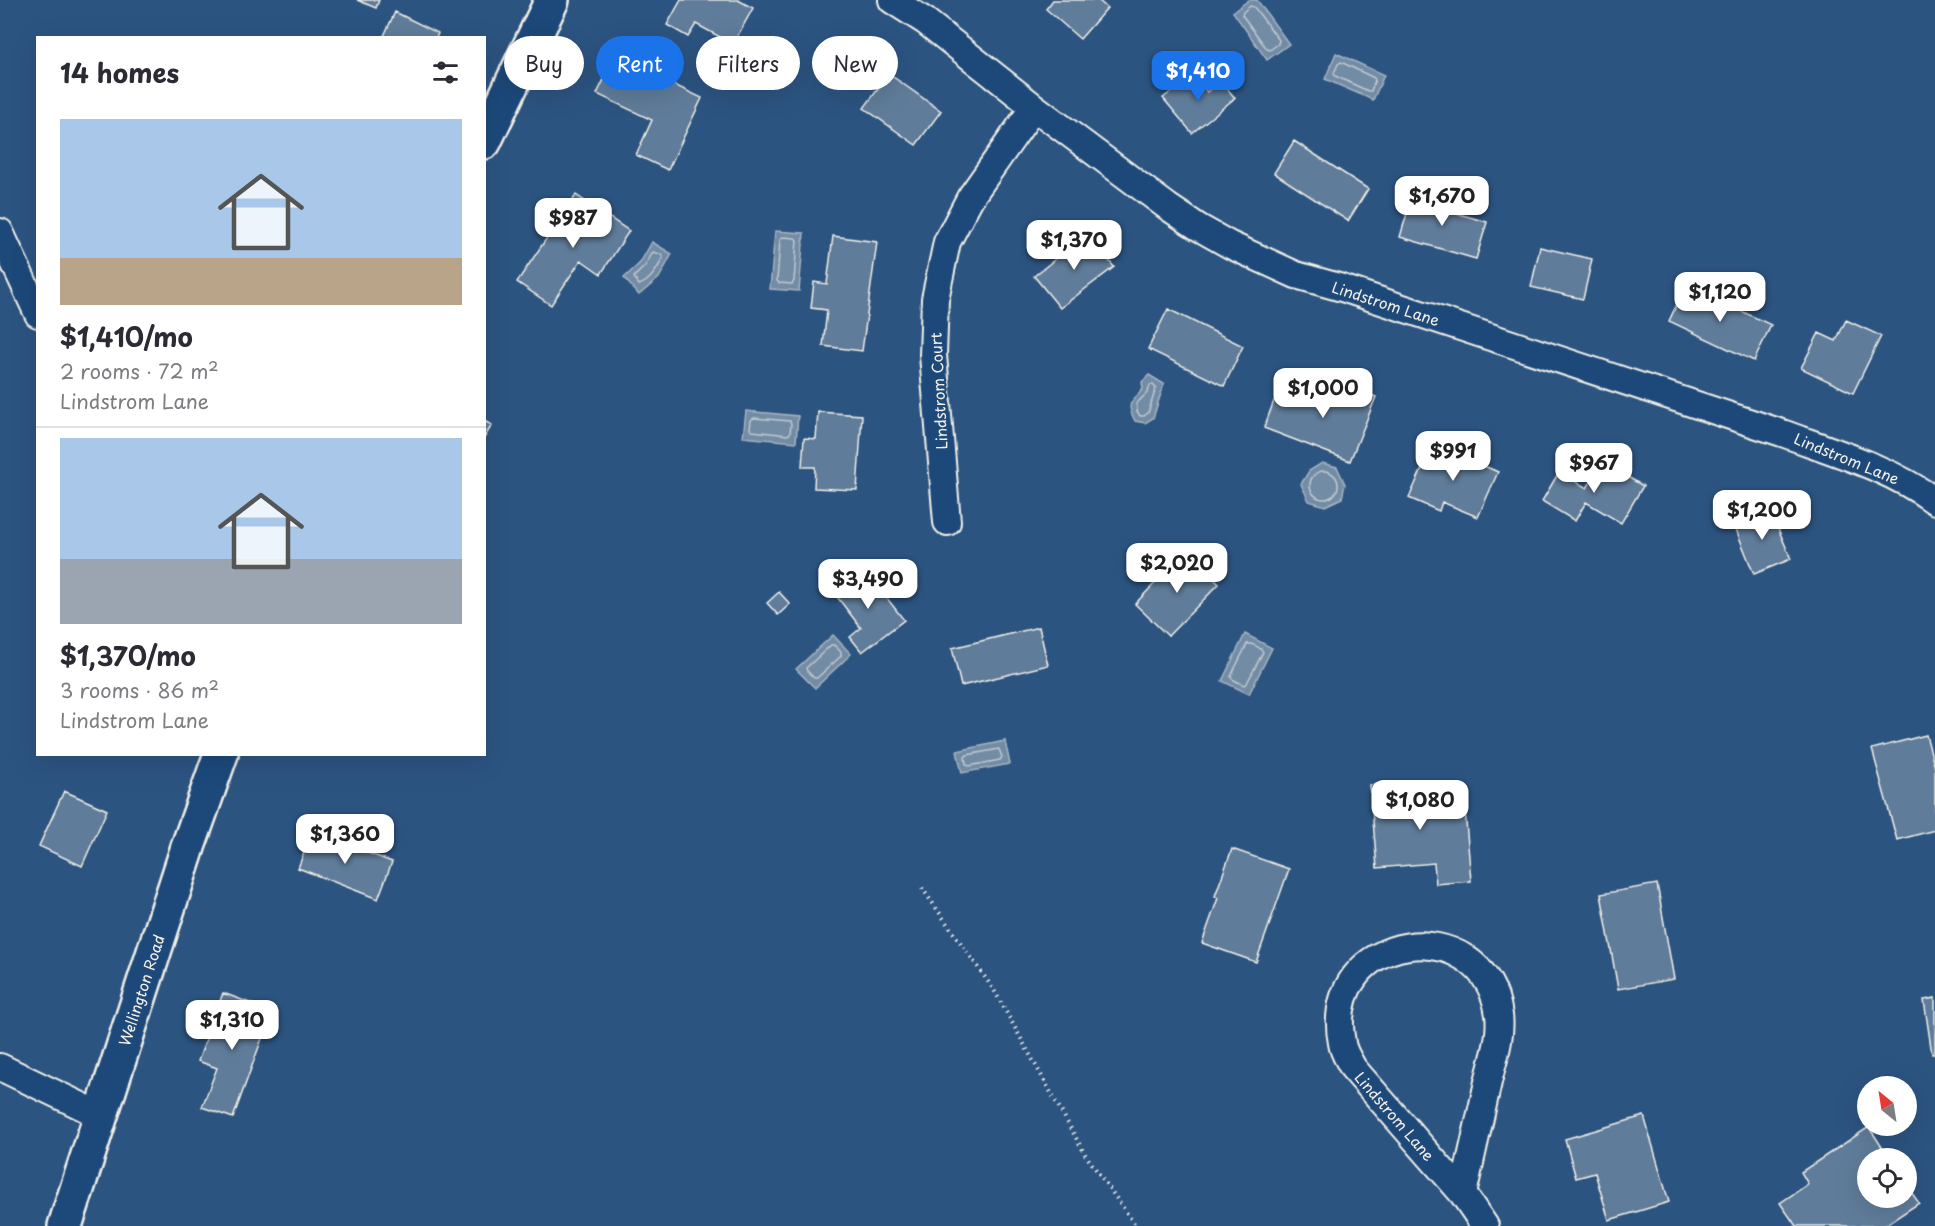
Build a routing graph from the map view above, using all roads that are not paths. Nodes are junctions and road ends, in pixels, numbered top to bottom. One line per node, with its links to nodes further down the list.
1 (552, 0): 4 (main road)
2 (892, 0): 3 (street, Lindstrom Lane)
3 (1034, 107): 7 (street, Lindstrom Lane); 8 (street, Lindstrom Court)
4 (486, 138)
5 (0, 232): 6 (street)
6 (36, 310)
7 (1935, 501)
8 (947, 522)
9 (220, 756): 11 (main road, Wellington Road)
10 (0, 1067): 11 (street)
11 (100, 1115): 13 (main road, Wellington Road)
12 (1463, 1194): 12 (street, Lindstrom Lane); 14 (street, Lindstrom Lane)
13 (65, 1226)
14 (1485, 1226)

